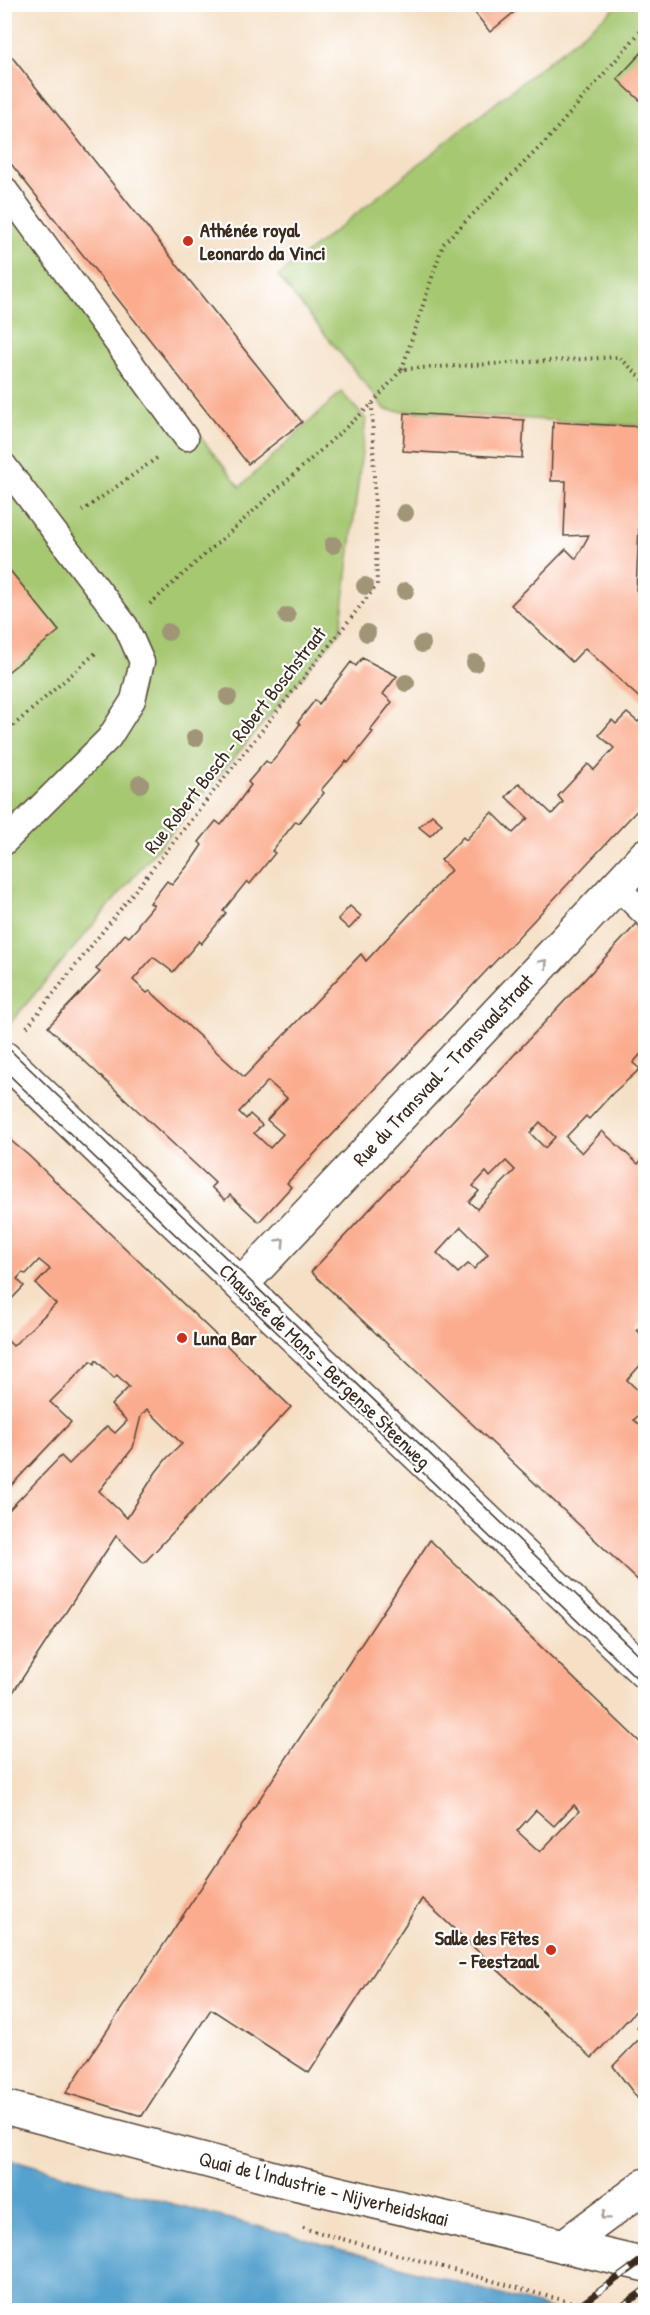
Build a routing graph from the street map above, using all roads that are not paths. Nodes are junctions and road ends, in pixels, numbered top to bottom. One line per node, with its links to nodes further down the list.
1 (4, 188): 2 (lane)
2 (186, 438)
3 (6, 470): 4 (lane)
4 (4, 843)
5 (645, 855): 6 (main road, Rue du Transvaal - Transvaalstraat)
6 (616, 886): 7 (lane); 9 (main road, Rue du Transvaal - Transvaalstraat, one-way to 6)
7 (645, 915)
8 (4, 1058): 9 (main road, Chaussée de Mons - Bergense Steenweg)
9 (241, 1285): 10 (main road, Chaussée de Mons - Bergense Steenweg)
10 (645, 1673)
11 (4, 2108): 13 (main road, Quai de l'Industrie - Nijverheidskaai)
12 (645, 2185): 13 (main road, one-way to 13)
13 (564, 2246): 14 (main road, Quai de l'Industrie - Nijverheidskaai)
14 (645, 2265)

